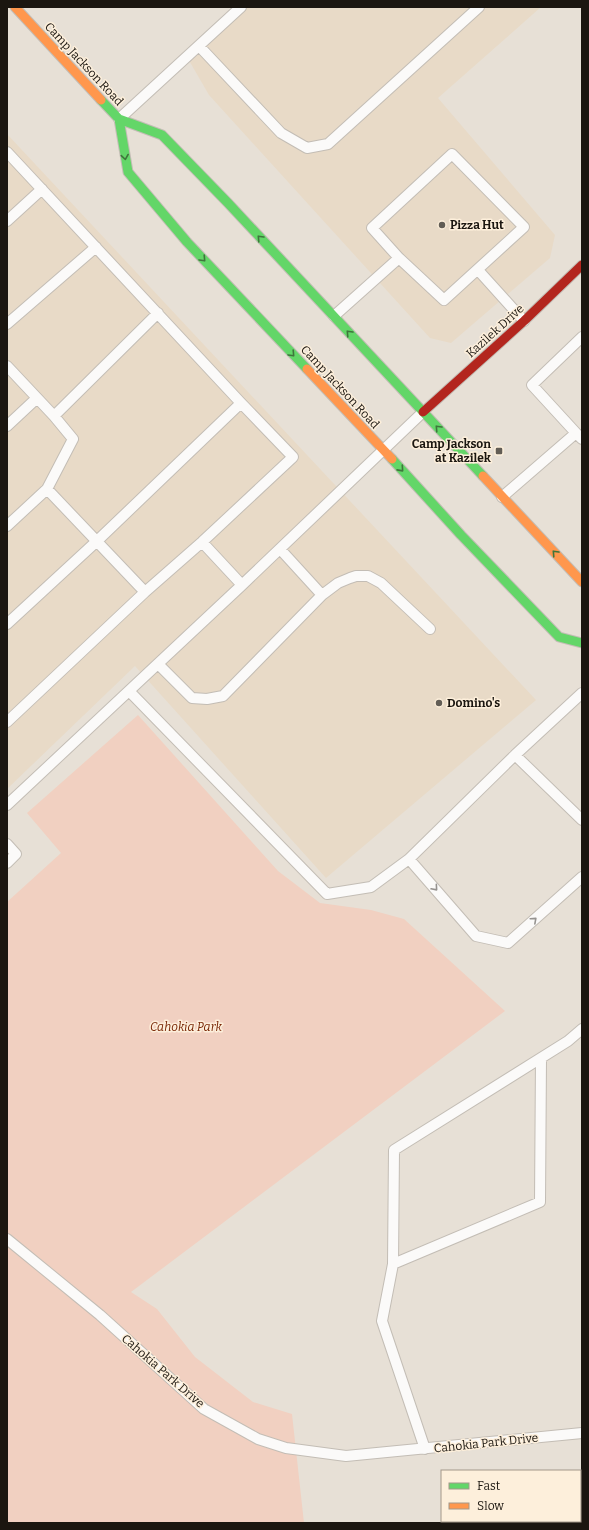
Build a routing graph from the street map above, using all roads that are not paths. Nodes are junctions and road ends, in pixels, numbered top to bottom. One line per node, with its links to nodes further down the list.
1 (15, 7): 5 (main road, Camp Jackson Road)
2 (241, 7): 4 (lane)
3 (478, 7): 4 (lane)
4 (199, 46): 5 (lane)
5 (120, 119): 14 (main road, Camp Jackson Road, one-way to 5); 25 (main road, Camp Jackson Road, one-way to 25)
6 (7, 152): 7 (lane)
7 (42, 189): 8 (lane); 9 (lane)
8 (7, 221)
9 (96, 247): 13 (lane); 16 (lane)
10 (399, 258): 12 (lane); 12 (lane); 14 (lane)
11 (582, 266): 15 (main road, Kazilek Drive)
12 (478, 270): 15 (lane)
13 (158, 313): 20 (lane); 22 (lane)
14 (334, 316): 21 (main road, Camp Jackson Road, one-way to 14)
15 (524, 321): 21 (main road, Kazilek Drive)
16 (7, 324)
17 (582, 337): 24 (lane)
18 (7, 366): 19 (lane)
19 (37, 398): 22 (lane); 23 (lane)
20 (241, 403): 29 (lane); 30 (lane)
21 (423, 412): 25 (lane); 27 (main road, Camp Jackson Road, one-way to 21)
22 (54, 416): 26 (lane)
23 (7, 426)
24 (579, 436): 27 (lane)
25 (383, 449): 31 (lane); 38 (main road, Camp Jackson Road, one-way to 38)
26 (47, 489): 28 (lane); 29 (lane)
27 (502, 497): 32 (main road, Camp Jackson Road, one-way to 27)
28 (7, 526)
29 (97, 541): 34 (lane); 36 (lane)
30 (202, 542): 33 (lane); 34 (lane)
31 (280, 549): 33 (lane); 35 (lane)
32 (582, 582)
33 (242, 585): 39 (lane)
34 (145, 592): 42 (lane)
35 (322, 595): 37 (lane); 39 (lane)
36 (7, 624)
37 (430, 629)
38 (582, 643)
39 (158, 664): 40 (lane)
40 (129, 691): 44 (lane); 47 (lane)
41 (582, 694): 43 (lane)
42 (7, 722)
43 (515, 755): 45 (lane); 47 (lane)
44 (7, 804)
45 (582, 820)
46 (7, 844): 48 (lane)
47 (409, 859): 49 (lane, one-way to 49)
48 (7, 863)
49 (582, 877)
50 (582, 1029): 51 (lane)
51 (541, 1058): 53 (lane); 53 (lane)
52 (7, 1239): 55 (lane, Cahokia Park Drive)
53 (392, 1264): 55 (lane)
54 (582, 1433): 55 (lane, Cahokia Park Drive)
55 (424, 1449)

